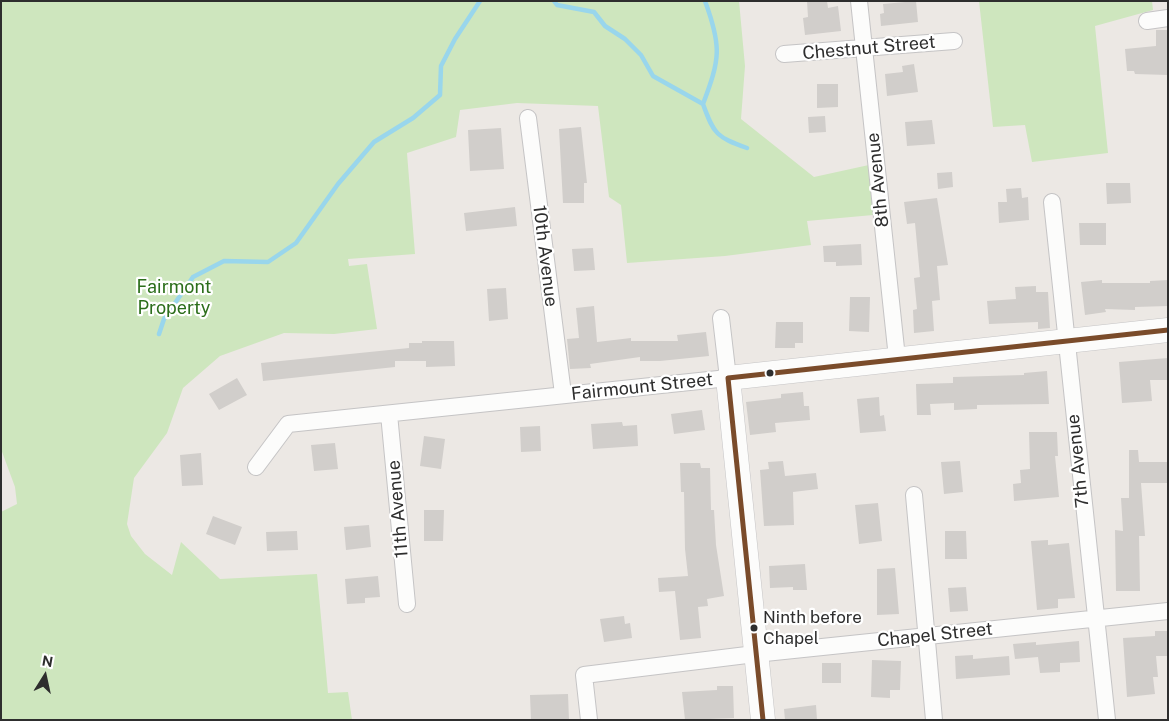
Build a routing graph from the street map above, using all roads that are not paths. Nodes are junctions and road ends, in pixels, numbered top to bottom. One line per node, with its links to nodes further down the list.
1 (859, 1): 5 (street, 8th Avenue)
2 (1168, 18): 3 (street)
3 (1147, 21)
4 (954, 41): 5 (street, Chestnut Street)
5 (864, 49): 6 (street, Chestnut Street); 12 (street, 8th Avenue)
6 (784, 54)
7 (528, 118): 14 (street, 10th Avenue)
8 (1052, 202): 11 (street, 7th Avenue)
9 (721, 318): 13 (street)
10 (1168, 330): 11 (street, Fairmount Street)
11 (1066, 341): 12 (street, Fairmount Street); 20 (street, 7th Avenue)
12 (897, 358): 13 (street, Fairmount Street)
13 (728, 378): 14 (street, Fairmount Street); 22 (street)
14 (563, 394): 15 (street, Fairmount Street)
15 (389, 414): 16 (street, Fairmount Street); 18 (street, 11th Avenue)
16 (256, 467)
17 (914, 495): 21 (street)
18 (407, 604)
19 (1168, 611): 20 (street, Chapel Street)
20 (1095, 618): 21 (street, Chapel Street); 26 (street, 7th Avenue)
21 (925, 636): 22 (street, Chapel Street); 25 (street)
22 (755, 654): 23 (street, Chapel Street); 24 (street)
23 (589, 720)
24 (763, 720)
25 (934, 720)
26 (1107, 720)

